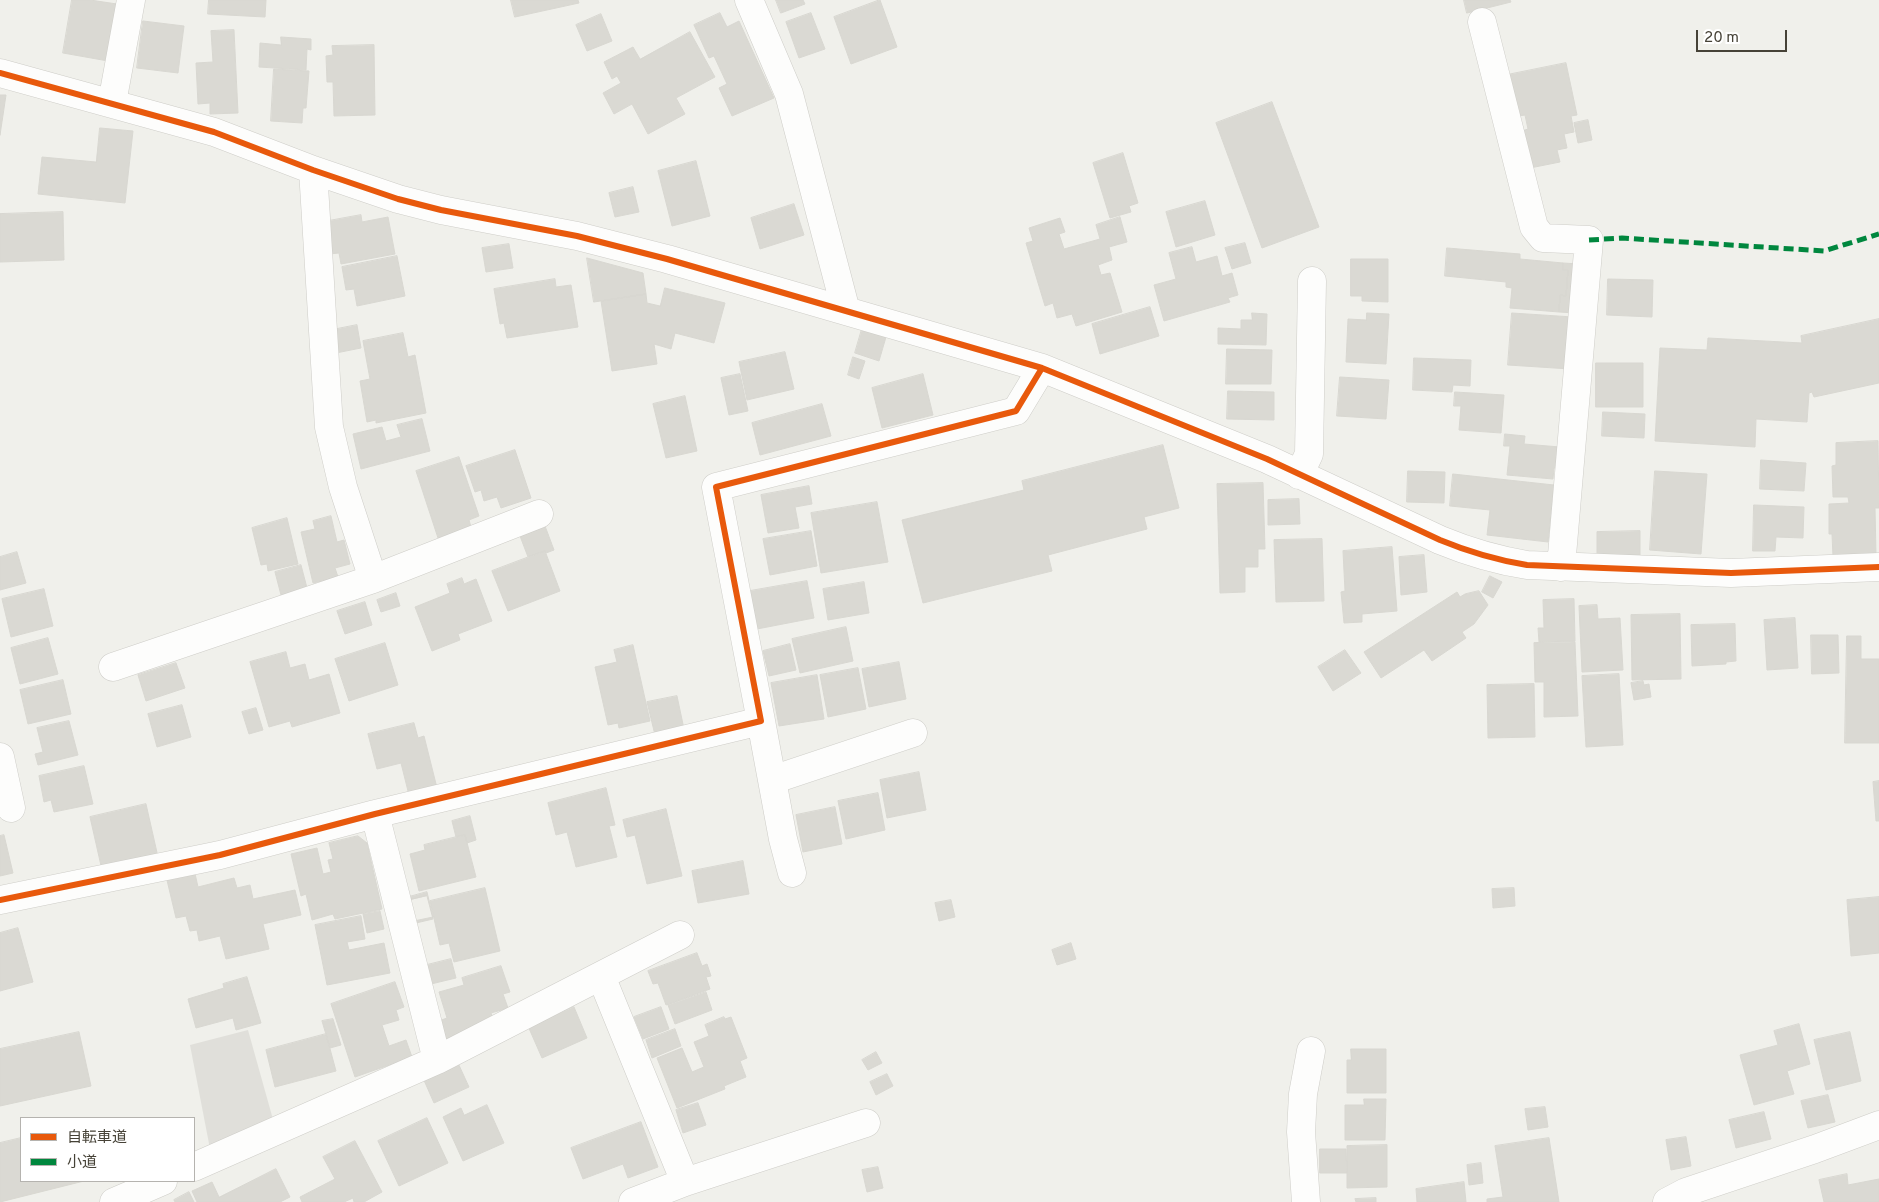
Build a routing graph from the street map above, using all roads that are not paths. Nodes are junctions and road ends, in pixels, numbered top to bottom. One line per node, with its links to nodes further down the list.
1 (131, 0): 5 (street)
2 (749, 0): 8 (street)
3 (1482, 22): 12 (street)
4 (0, 73): 5 (street)
5 (112, 103): 6 (street)
6 (313, 170): 8 (street); 14 (street)
7 (1312, 281): 10 (street)
8 (846, 311): 9 (street)
9 (1042, 368): 10 (street); 16 (street)
10 (1299, 475): 12 (street)
11 (540, 514): 14 (street)
12 (1561, 567): 13 (street)
13 (1879, 567)
14 (373, 579): 15 (street)
15 (113, 667)
16 (761, 721): 19 (street); 21 (street)
17 (912, 733): 19 (street)
18 (0, 757): 20 (street)
19 (772, 780): 22 (street)
20 (11, 808)
21 (375, 814): 23 (street); 27 (street)
22 (792, 873)
23 (0, 900)
24 (680, 935): 25 (street)
25 (601, 976): 27 (street); 32 (street)
26 (1311, 1051): 35 (street)
27 (437, 1060): 30 (street)
28 (866, 1123): 32 (street)
29 (1879, 1125): 36 (street)
30 (195, 1167)
31 (161, 1182): 33 (street)
32 (685, 1182): 34 (street)
33 (114, 1202)
34 (633, 1202)
35 (1306, 1202)
36 (1667, 1202)

